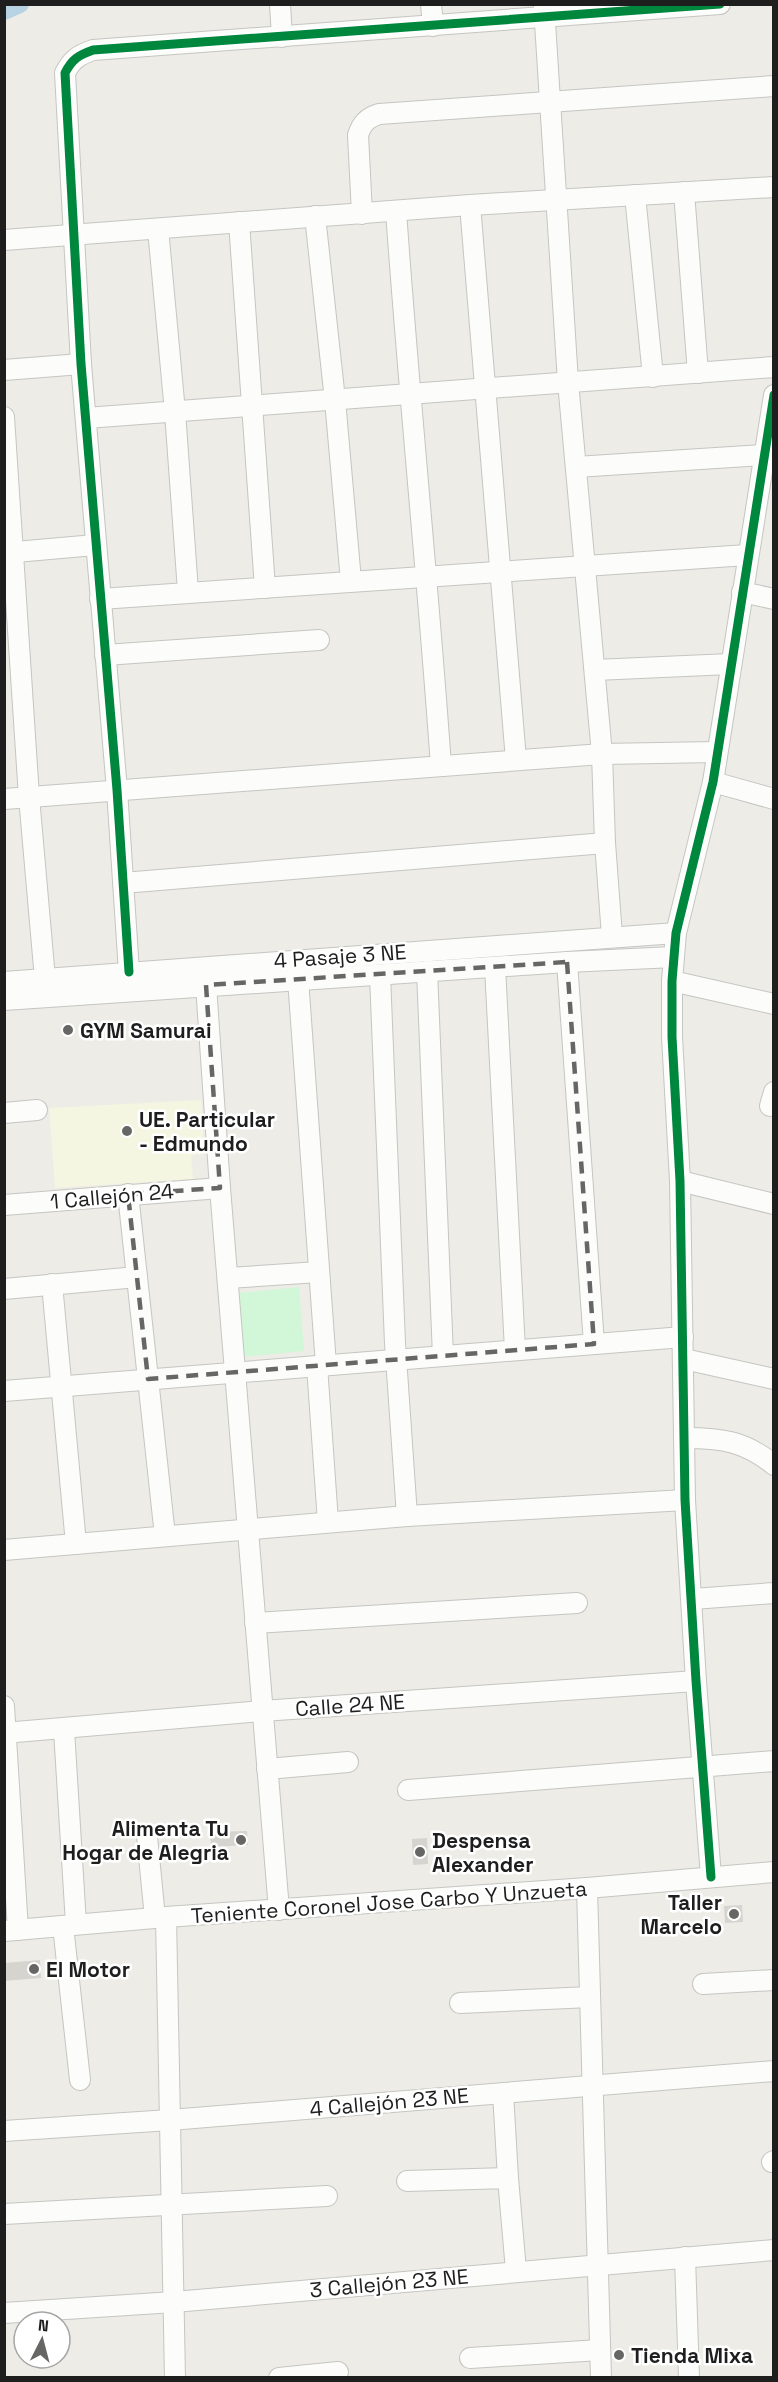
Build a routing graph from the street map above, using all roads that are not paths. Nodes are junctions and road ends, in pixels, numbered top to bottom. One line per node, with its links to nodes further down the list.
1 (280, 4): 8 (street)
2 (431, 4): 7 (street)
3 (720, 4): 4 (street)
4 (682, 6): 5 (street)
5 (544, 11): 6 (street); 10 (street)
6 (468, 14): 7 (street)
7 (433, 26): 8 (street)
8 (282, 37): 21 (street)
9 (774, 86): 10 (street)
10 (551, 101): 14 (street); 17 (street)
11 (774, 187): 12 (street)
12 (684, 192): 13 (street); 26 (street)
13 (635, 195): 14 (street); 27 (street)
14 (555, 200): 15 (street); 28 (street)
15 (470, 206): 16 (street); 29 (street)
16 (396, 211): 17 (street); 30 (street)
17 (362, 214): 18 (street)
18 (315, 216): 19 (street); 32 (street)
19 (239, 222): 20 (street); 33 (street)
20 (158, 229): 21 (street); 34 (street)
21 (73, 234): 22 (street); 23 (street)
22 (4, 240)
23 (81, 364): 25 (street); 36 (street)
24 (774, 367): 26 (street)
25 (4, 370)
26 (698, 373): 27 (street)
27 (653, 377): 28 (street)
28 (568, 382): 29 (street); 38 (street)
29 (485, 387): 30 (street); 43 (street)
30 (409, 393): 32 (street); 44 (street)
31 (773, 396): 37 (street)
32 (334, 399): 33 (street); 45 (street)
33 (253, 405): 34 (street); 46 (street)
34 (175, 412): 36 (street); 47 (street)
35 (4, 417): 40 (street)
36 (86, 418): 39 (street)
37 (763, 455): 38 (street); 41 (street)
38 (576, 467): 42 (street)
39 (95, 545): 40 (street); 49 (street)
40 (10, 552): 61 (street)
41 (747, 555): 42 (street); 48 (street)
42 (586, 565): 43 (street); 54 (street)
43 (500, 571): 44 (street); 57 (street)
44 (428, 578): 45 (street); 58 (street)
45 (351, 581): 46 (street)
46 (266, 588): 47 (street)
47 (188, 591): 49 (street)
48 (742, 592): 50 (street); 53 (street)
49 (100, 599): 52 (street)
50 (774, 599)
51 (319, 640): 52 (street)
52 (105, 655): 60 (street)
53 (730, 664): 54 (street); 55 (street)
54 (595, 670): 56 (street)
55 (716, 752): 56 (street); 59 (street)
56 (602, 754): 57 (street); 64 (street)
57 (516, 760): 58 (street)
58 (441, 766): 60 (street)
59 (713, 782): 63 (street); 66 (street)
60 (117, 790): 61 (street); 65 (street)
61 (29, 797): 62 (street); 74 (street)
62 (4, 799)
63 (774, 799)
64 (605, 843): 65 (street); 67 (street)
65 (123, 883): 72 (street)
66 (676, 933): 67 (street, 4 Pasaje 3 NE); 68 (street)
67 (612, 936): 72 (street, 4 Pasaje 3 NE)
68 (674, 957): 69 (street, 4 Pasaje 3 NE); 76 (street)
69 (567, 962): 70 (street, 4 Pasaje 3 NE); 94 (street)
70 (495, 967): 71 (street, 4 Pasaje 3 NE); 95 (street)
71 (427, 971): 73 (street, 4 Pasaje 3 NE); 96 (street)
72 (129, 972): 74 (street, 4 Pasaje 3 NE)
73 (380, 975): 75 (street, 4 Pasaje 3 NE); 97 (street)
74 (45, 979): 77 (street, 4 Pasaje 3 NE)
75 (298, 979): 78 (street, 4 Pasaje 3 NE); 88 (street)
76 (672, 981): 79 (street); 83 (street)
77 (4, 982)
78 (206, 985): 80 (street, 4 Pasaje 3 NE); 84 (street)
79 (773, 999)
80 (4, 1000)
81 (37, 1110): 82 (street)
82 (4, 1113)
83 (680, 1181): 86 (street); 93 (street)
84 (220, 1188): 85 (street, 1 Callejón 24); 90 (street)
85 (129, 1194): 87 (street, 1 Callejón 24); 89 (street)
86 (774, 1204)
87 (4, 1205)
88 (319, 1272): 90 (street); 99 (street)
89 (137, 1277): 91 (street); 101 (street)
90 (228, 1278): 100 (street)
91 (52, 1284): 92 (street); 103 (street)
92 (4, 1289)
93 (683, 1336): 94 (street); 98 (street)
94 (594, 1344): 95 (street)
95 (516, 1350): 96 (street)
96 (443, 1356): 97 (street)
97 (396, 1359): 99 (street); 108 (street)
98 (684, 1359): 102 (street); 105 (street)
99 (321, 1365): 100 (street); 109 (street)
100 (236, 1372): 101 (street); 110 (street)
101 (148, 1379): 103 (street); 111 (street)
102 (774, 1379)
103 (61, 1386): 104 (street); 112 (street)
104 (4, 1390)
105 (685, 1438): 106 (street); 107 (street)
106 (774, 1465)
107 (686, 1500): 108 (street); 115 (street)
108 (407, 1516): 109 (street)
109 (328, 1522): 110 (street)
110 (248, 1529): 111 (street); 117 (street)
111 (165, 1536): 112 (street)
112 (76, 1544): 113 (street)
113 (4, 1550)
114 (774, 1593): 115 (street)
115 (693, 1599): 118 (street)
116 (577, 1603): 117 (street)
117 (255, 1623): 120 (street)
118 (696, 1681): 120 (street, Calle 24 NE); 125 (street)
119 (4, 1706): 122 (street)
120 (262, 1711): 121 (street, Calle 24 NE); 126 (street)
121 (64, 1730): 122 (street, Calle 24 NE); 134 (street)
122 (5, 1733): 135 (street)
123 (774, 1761): 125 (street)
124 (348, 1762): 126 (street)
125 (704, 1767): 127 (street); 130 (street)
126 (267, 1769): 132 (street)
127 (408, 1790)
128 (147, 1836): 133 (street)
129 (774, 1872): 130 (street, Teniente Coronel Jose Carbo Y Unzueta)
130 (711, 1877): 131 (street, Teniente Coronel Jose Carbo Y Unzueta)
131 (587, 1888): 132 (street, Teniente Coronel Jose Carbo Y Unzueta); 138 (street)
132 (279, 1910): 133 (street, Teniente Coronel Jose Carbo Y Unzueta)
133 (160, 1917): 134 (street, Teniente Coronel Jose Carbo Y Unzueta); 144 (street)
134 (70, 1925): 135 (street, Teniente Coronel Jose Carbo Y Unzueta); 141 (street)
135 (11, 1931)
136 (774, 1980): 137 (street)
137 (703, 1984)
138 (590, 1997): 139 (street); 142 (street)
139 (460, 2003)
140 (774, 2071): 142 (street, 4 Callejón 23 NE)
141 (80, 2080)
142 (592, 2086): 143 (street, 4 Callejón 23 NE); 153 (street)
143 (503, 2093): 144 (street, 4 Callejón 23 NE); 146 (street)
144 (170, 2120): 145 (street, 4 Callejón 23 NE); 149 (street)
145 (4, 2131)
146 (508, 2178): 147 (street); 154 (street)
147 (407, 2181)
148 (327, 2196): 149 (street)
149 (173, 2206): 150 (street); 155 (street)
150 (4, 2214)
151 (774, 2250): 152 (street, 3 Callejón 23 NE)
152 (685, 2257): 153 (street, 3 Callejón 23 NE); 163 (street)
153 (597, 2264): 154 (street, 3 Callejón 23 NE); 157 (street)
154 (516, 2271): 155 (street, 3 Callejón 23 NE)
155 (174, 2302): 156 (street, 3 Callejón 23 NE); 160 (street)
156 (4, 2313)
157 (600, 2350): 158 (street); 162 (street)
158 (470, 2358)
159 (338, 2372): 161 (street)
160 (175, 2378)
161 (279, 2378)
162 (601, 2378)
163 (690, 2378)

